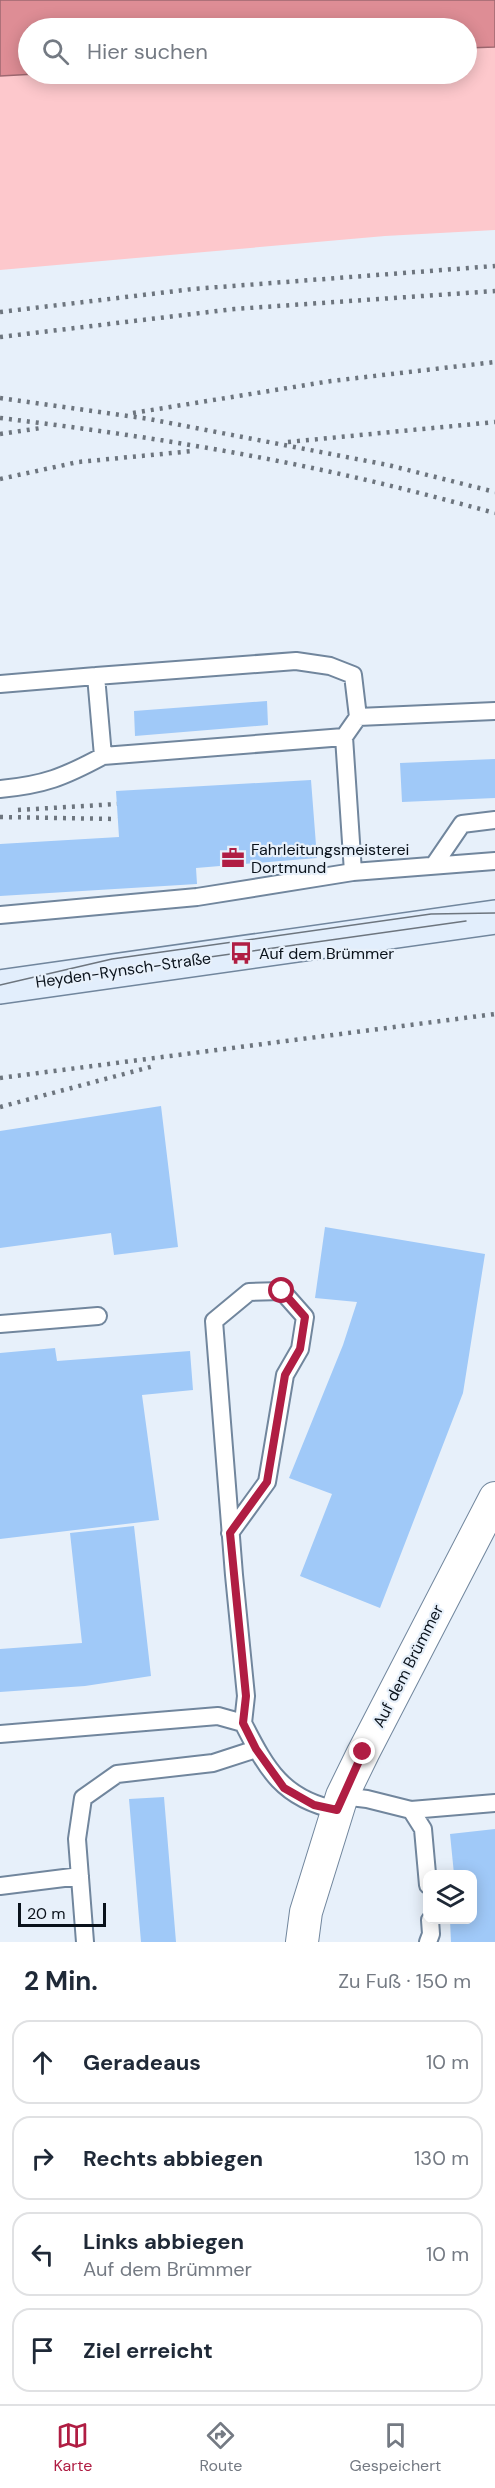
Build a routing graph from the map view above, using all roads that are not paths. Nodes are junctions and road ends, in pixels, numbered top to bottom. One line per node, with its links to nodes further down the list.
1 (96, 676): 2 (lane); 4 (lane); 6 (lane)
2 (0, 684)
3 (495, 711): 4 (lane)
4 (358, 717): 5 (lane)
5 (344, 737): 6 (lane); 11 (lane)
6 (103, 756): 7 (lane)
7 (0, 789)
8 (495, 820): 10 (lane)
9 (495, 861): 10 (lane)
10 (434, 865): 11 (lane)
11 (353, 872): 12 (lane)
12 (0, 915)
13 (495, 917): 14 (main road, Heyden-Rynsch-Straße)
14 (0, 987)
15 (99, 1316): 16 (lane)
16 (0, 1324)
17 (495, 1498): 22 (street, Auf dem Brümmer)
18 (230, 1533): 18 (lane); 19 (lane)
19 (243, 1723): 20 (lane); 21 (lane)
20 (0, 1734)
21 (256, 1749): 22 (lane); 26 (lane)
22 (339, 1803): 24 (lane); 30 (street, Auf dem Brümmer)
23 (495, 1803): 24 (lane)
24 (411, 1810): 25 (lane)
25 (427, 1870)
26 (80, 1876): 27 (lane); 29 (lane)
27 (0, 1886)
28 (430, 1924): 31 (lane)
29 (85, 1942)
30 (302, 1942)
31 (428, 1942)

